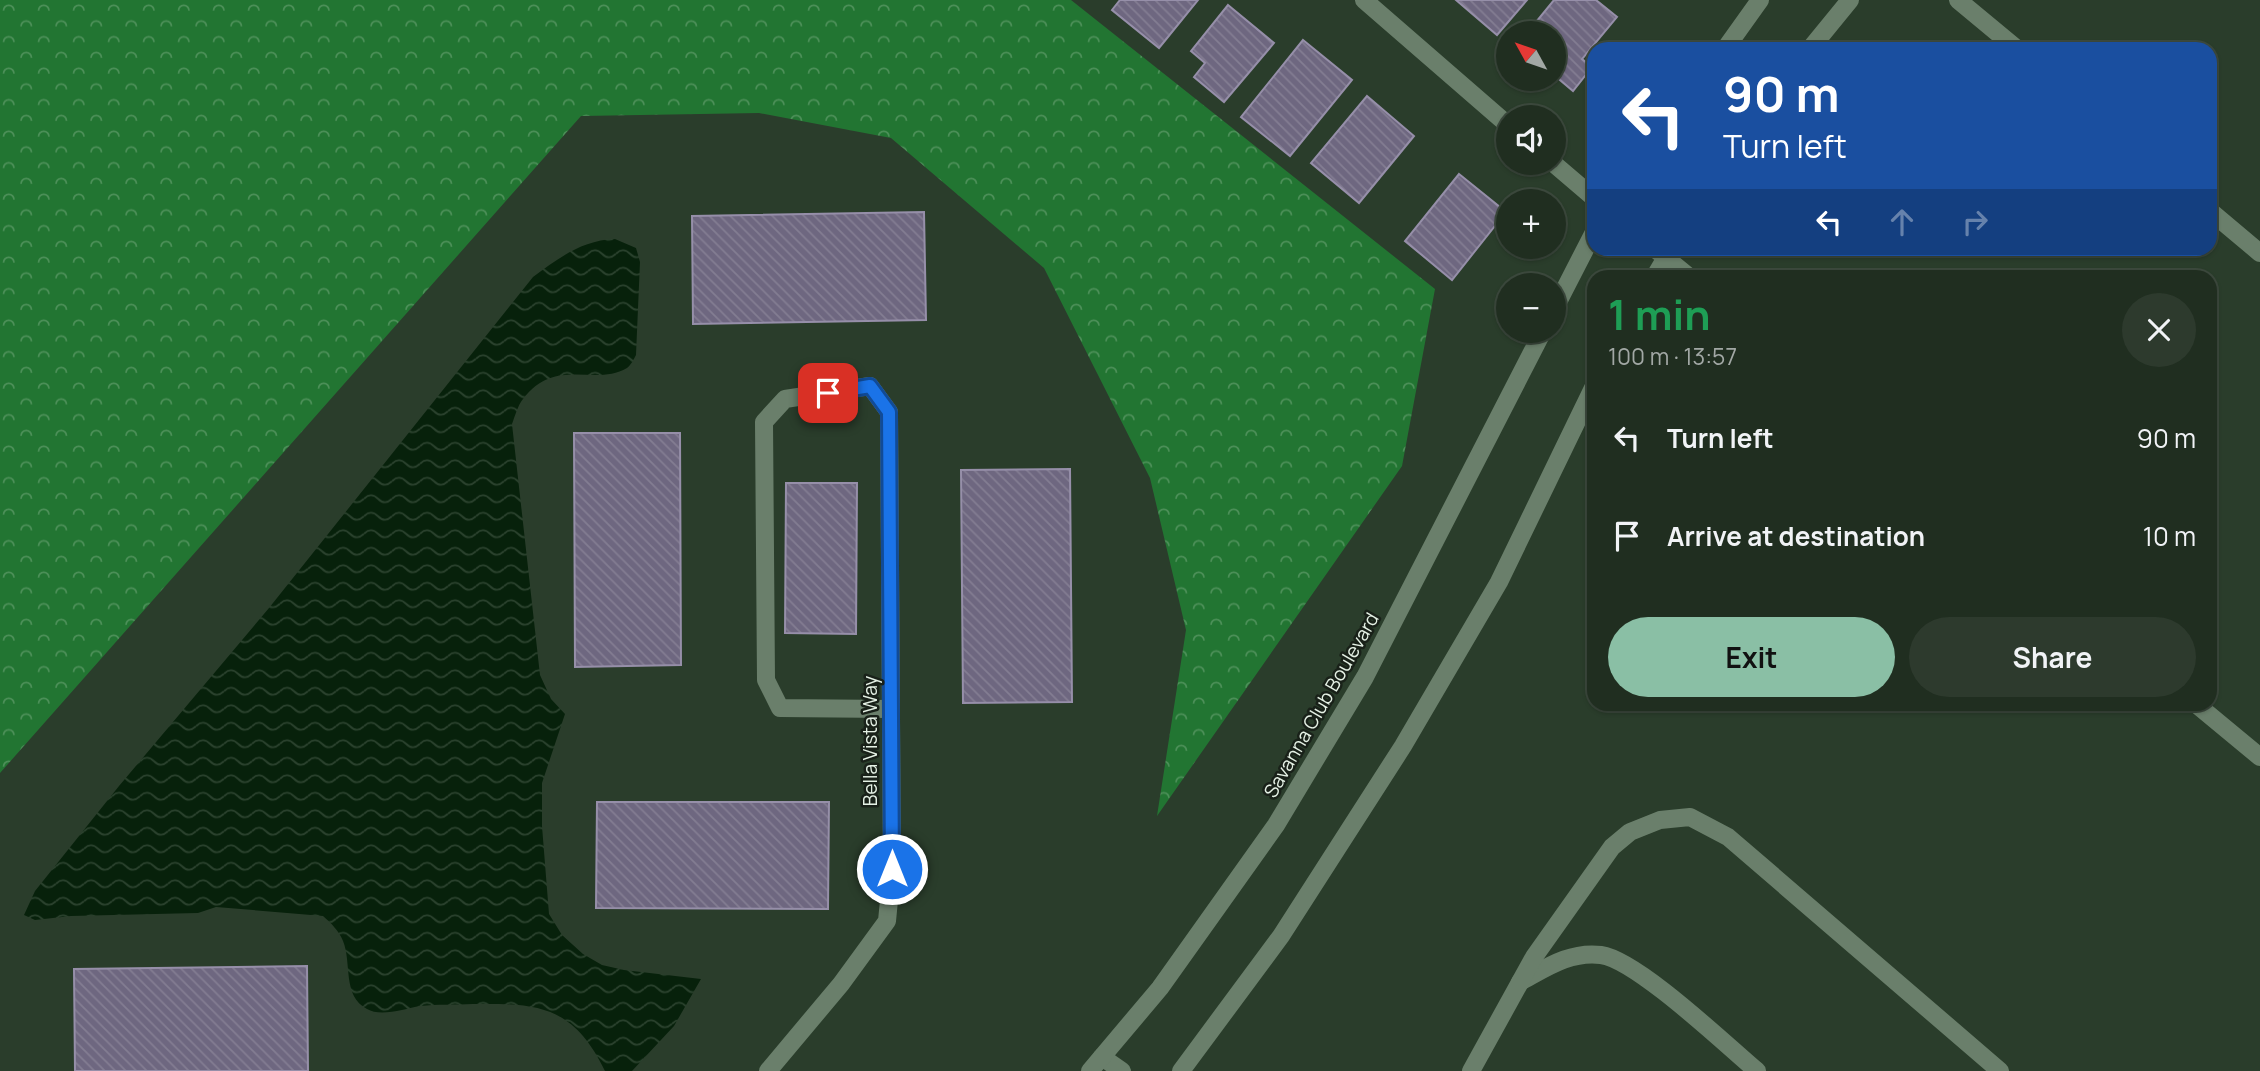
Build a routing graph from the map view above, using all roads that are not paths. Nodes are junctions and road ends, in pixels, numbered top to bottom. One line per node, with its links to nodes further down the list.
1 (1364, 0): 8 (street)
2 (1760, 0): 5 (street)
3 (1850, 0): 6 (street)
4 (1958, 0): 7 (street)
5 (1730, 42)
6 (1816, 42)
7 (2009, 42)
8 (1496, 115)
9 (1566, 174): 10 (street)
10 (1587, 192)
11 (2217, 217): 13 (street)
12 (1587, 246): 16 (street)
13 (2260, 253)
14 (1668, 256): 15 (street)
15 (1682, 270)
16 (1566, 287)
17 (1538, 343): 23 (street, Savanna Club Boulevard)
18 (1587, 400): 26 (street)
19 (891, 709): 19 (street, Bella Vista Way); 24 (street, Bella Vista Way)
20 (2204, 711): 21 (street)
21 (2260, 757)
22 (1520, 982): 27 (street); 28 (street); 29 (street)
23 (1096, 1064): 25 (street)
24 (768, 1071)
25 (1122, 1071)
26 (1181, 1071)
27 (1471, 1071)
28 (1757, 1071)
29 (2000, 1071)

